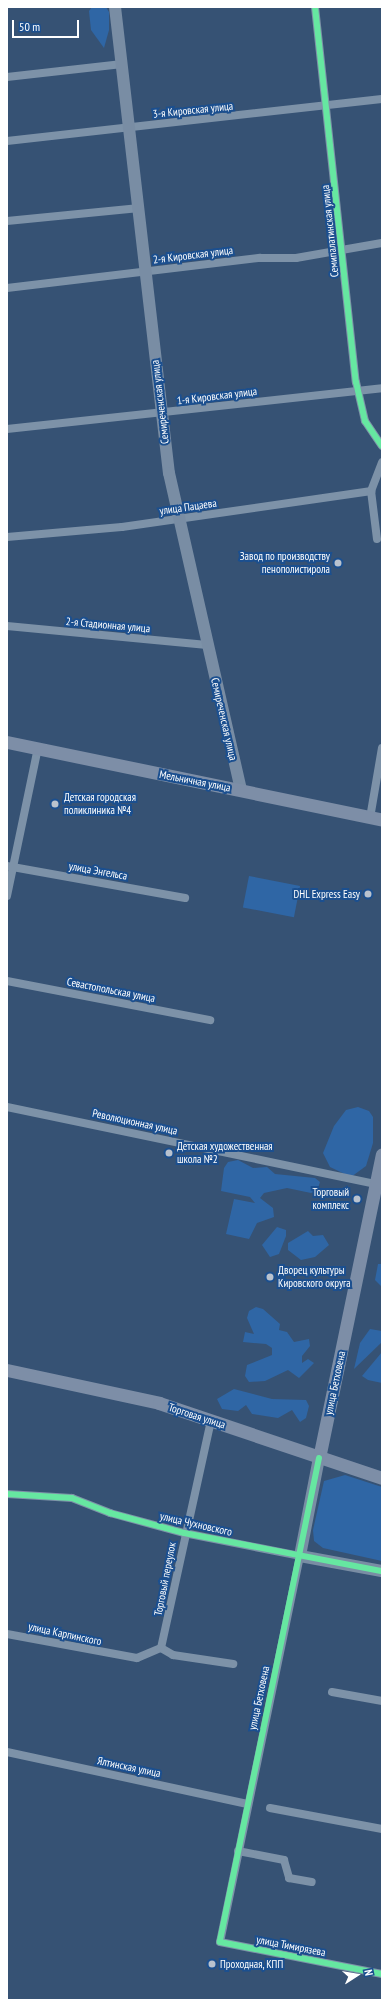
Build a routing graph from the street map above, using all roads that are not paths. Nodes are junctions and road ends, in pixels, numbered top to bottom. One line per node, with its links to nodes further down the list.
1 (115, 7): 3 (main road, Семиреченская улица)
2 (315, 7): 6 (street, Семипалатинская улица)
3 (122, 64): 4 (street); 7 (main road, Семиреченская улица)
4 (7, 77)
5 (382, 99): 6 (street, 3-я Кировская улица)
6 (324, 107): 7 (street, 3-я Кировская улица); 12 (street, Семипалатинская улица)
7 (129, 128): 8 (street, 3-я Кировская улица); 9 (main road, Семиреченская улица)
8 (7, 141)
9 (138, 208): 10 (street); 13 (main road, Семиреченская улица)
10 (7, 221)
11 (382, 244): 12 (street, 2-я Кировская улица)
12 (341, 248): 13 (street, 2-я Кировская улица); 16 (street, Семипалатинская улица)
13 (146, 273): 14 (street, 2-я Кировская улица); 17 (main road, Семиреченская улица)
14 (7, 288)
15 (382, 388): 16 (street, 1-я Кировская улица)
16 (357, 391): 17 (street, 1-я Кировская улица); 19 (street, Семипалатинская улица)
17 (161, 415): 18 (street, 1-я Кировская улица); 22 (main road, Семиреченская улица)
18 (7, 429)
19 (382, 446)
20 (382, 462): 21 (street)
21 (371, 491): 22 (street, улица Пацаева); 24 (street)
22 (178, 519): 23 (street, улица Пацаева); 26 (main road, Семиреченская улица)
23 (7, 537)
24 (377, 539)
25 (7, 626): 26 (street, 2-я Стадионная улица)
26 (207, 645): 30 (main road, Семиреченская улица)
27 (7, 742): 28 (main road, Мельничная улица)
28 (38, 748): 30 (main road, Мельничная улица); 32 (street)
29 (382, 748): 31 (street)
30 (240, 790): 31 (main road, Мельничная улица)
31 (376, 819)
32 (10, 866): 33 (street); 34 (street, улица Энгельса)
33 (7, 896)
34 (185, 898)
35 (7, 981): 36 (street, Севастопольская улица)
36 (210, 1020)
37 (7, 1107): 39 (street, Революционная улица)
38 (382, 1154): 39 (main road, улица Бетховена)
39 (376, 1184): 42 (main road, улица Бетховена)
40 (7, 1370): 41 (main road, Торговая улица)
41 (212, 1420): 42 (main road, Торговая улица); 45 (street, Торговый переулок)
42 (319, 1458): 43 (main road, Торговая улица); 46 (main road, улица Бетховена)
43 (382, 1478)
44 (7, 1494): 45 (street, улица Чухновского)
45 (184, 1533): 46 (street, улица Чухновского); 49 (street, Торговый переулок)
46 (300, 1556): 47 (main road, улица Чухновского); 54 (street, улица Бетховена)
47 (382, 1572)
48 (7, 1634): 49 (street, улица Карпинского)
49 (161, 1648): 50 (street)
50 (233, 1664)
51 (332, 1692): 52 (street)
52 (382, 1701)
53 (7, 1752): 54 (street, Ялтинская улица)
54 (247, 1804): 57 (street, улица Бетховена)
55 (270, 1808): 56 (street)
56 (382, 1829)
57 (238, 1851): 58 (street); 59 (street, улица Бетховена)
58 (312, 1882)
59 (220, 1942): 60 (street, улица Тимирязева)
60 (382, 1974)

